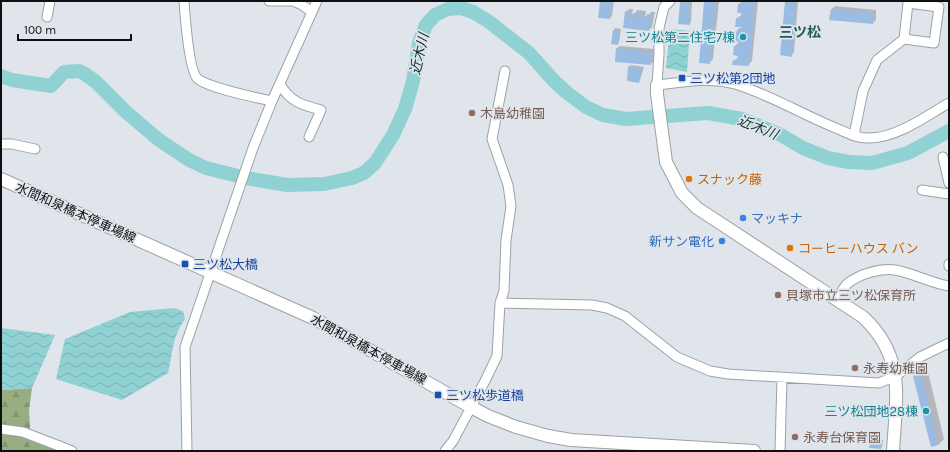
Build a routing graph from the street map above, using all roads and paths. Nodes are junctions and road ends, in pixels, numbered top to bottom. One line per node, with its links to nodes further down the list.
1 (50, 1): 7 (street)
2 (184, 1): 12 (street)
3 (270, 1): 6 (street)
4 (317, 1): 6 (street)
5 (670, 1): 11 (street)
6 (312, 12): 10 (street)
7 (47, 17)
8 (904, 39): 8 (street); 14 (street)
9 (505, 71): 26 (street)
10 (280, 84): 12 (street); 15 (street)
11 (657, 90): 14 (street); 25 (main road)
12 (272, 101): 23 (street)
13 (949, 103): 14 (street)
14 (854, 135)
15 (309, 137)
16 (1, 144): 17 (street)
17 (35, 149)
18 (943, 157): 20 (street)
19 (1, 179): 23 (main road, 水間和泉橋本停車場線)
20 (949, 183)
21 (922, 190): 22 (street)
22 (949, 194)
23 (211, 272): 30 (main road, 水間和泉橋本停車場線); 33 (street)
24 (949, 286): 25 (street)
25 (836, 300): 28 (main road)
26 (500, 303): 29 (street); 30 (street)
27 (949, 343): 28 (street)
28 (896, 376): 29 (street); 37 (main road)
29 (782, 378): 36 (street)
30 (471, 407): 34 (street); 35 (main road, 水間和泉橋本停車場線)
31 (1, 429): 32 (street)
32 (72, 451)
33 (187, 451)
34 (445, 451)
35 (754, 451)
36 (780, 451)
37 (893, 451)

